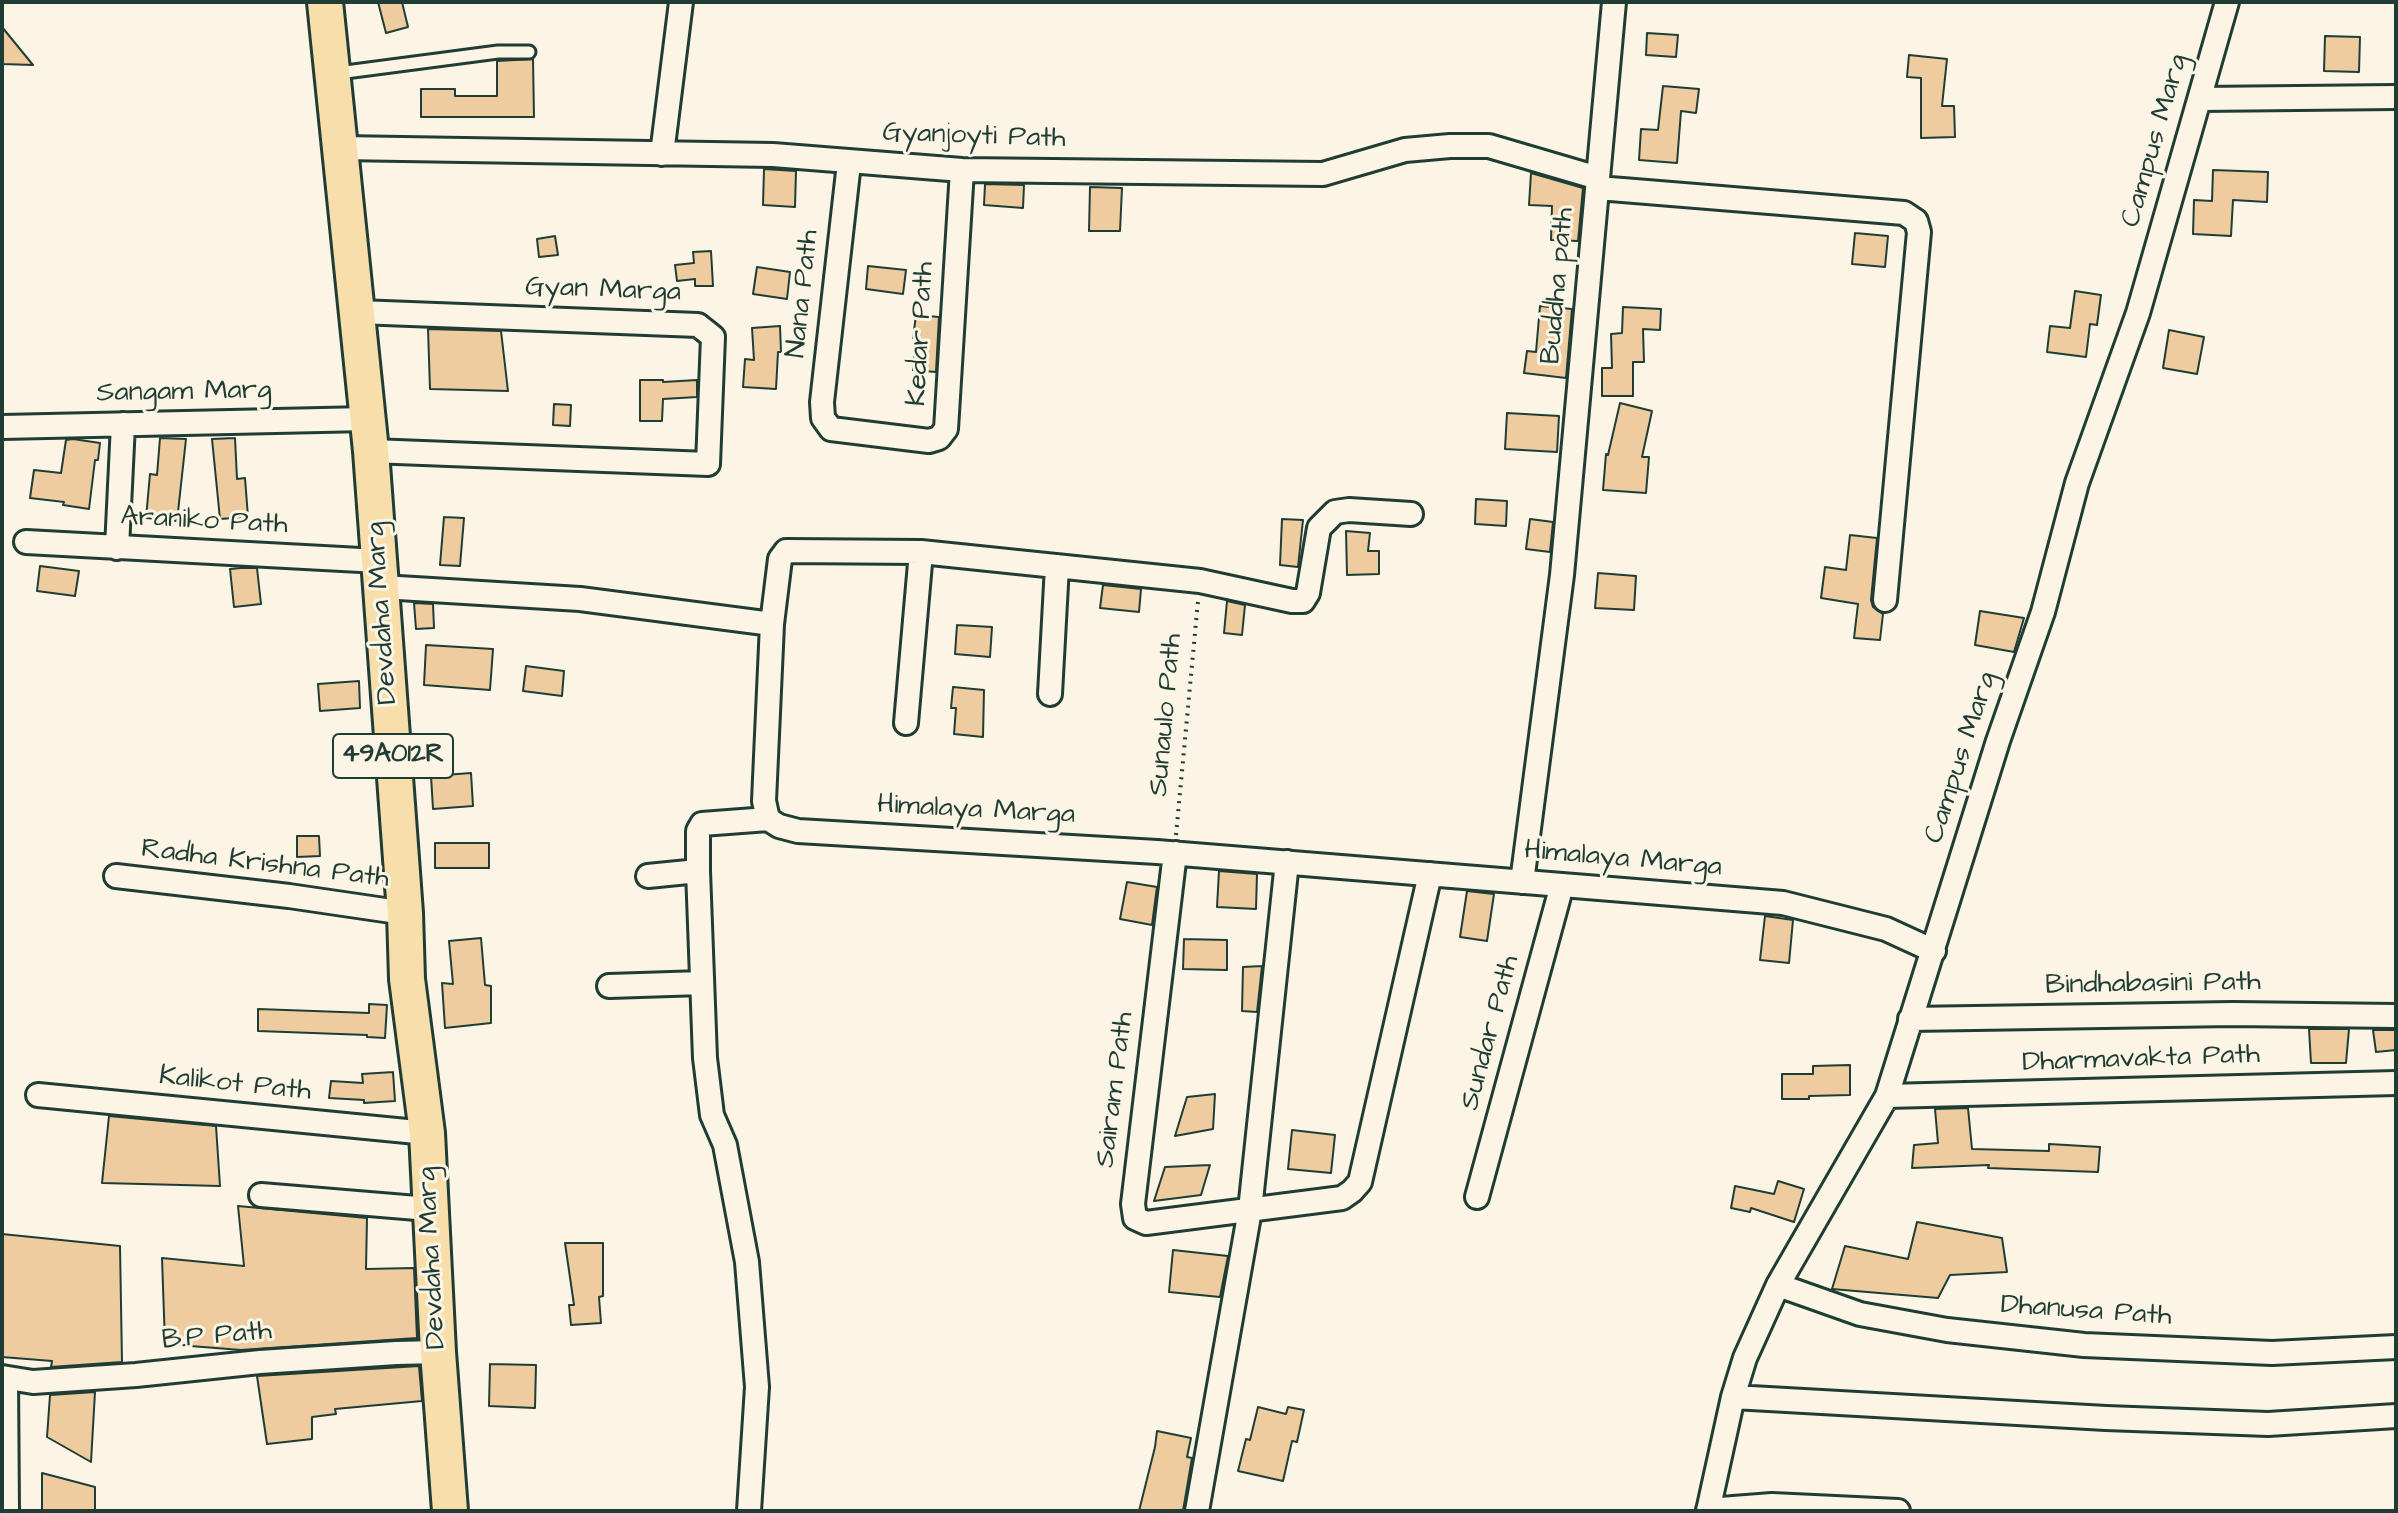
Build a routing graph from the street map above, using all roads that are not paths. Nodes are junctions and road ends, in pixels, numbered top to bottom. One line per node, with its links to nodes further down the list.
1 (325, 2): 6 (main road, Devdaha Marg / 49A012R)
2 (681, 2): 10 (street)
3 (1614, 2): 13 (street, Buddha path)
4 (2227, 2): 8 (street, Campus Marg)
5 (529, 52): 6 (lane)
6 (333, 74): 9 (main road, Devdaha Marg / 49A012R)
7 (2396, 97): 8 (street)
8 (2200, 99): 39 (street, Campus Marg)
9 (341, 148): 10 (street, Gyanjoyti Path); 14 (main road, Devdaha Marg / 49A012R)
10 (662, 154): 11 (street, Gyanjoyti Path)
11 (849, 163): 12 (street, Gyanjoyti Path); 17 (street, Nana Path)
12 (962, 170): 13 (street, Gyanjoyti Path); 17 (street, Kedar Path)
13 (1598, 183): 25 (street, Gyanjoyti Path); 36 (street, Buddha path)
14 (358, 312): 18 (main road, Devdaha Marg / 49A012R); 18 (street, Gyan Marga)
15 (123, 424): 16 (street, Sangam Marg); 18 (street, Sangam Marg); 21 (street)
16 (2, 427)
17 (831, 429)
18 (369, 435): 24 (main road, Devdaha Marg / 49A012R)
19 (1411, 514): 23 (street)
20 (26, 542): 21 (street, Araniko Path)
21 (117, 548): 24 (street, Araniko Path)
22 (921, 552): 23 (street); 26 (street); 28 (street)
23 (1057, 566): 27 (street)
24 (381, 574): 26 (street, Araniko Path); 38 (main road, Devdaha Marg / 49A012R)
25 (1885, 600)
26 (772, 624): 29 (street)
27 (1050, 694)
28 (906, 723)
29 (768, 819): 30 (street, Himalaya Marga); 32 (street, Himalaya Marga)
30 (1175, 853): 31 (street, Himalaya Marga); 51 (street, Sairam Path)
31 (1287, 862): 33 (street, Himalaya Marga); 51 (street)
32 (698, 871): 35 (street); 40 (street, Himalaya Marga)
33 (1430, 874): 36 (street, Himalaya Marga); 51 (street, Sairam Path)
34 (116, 876): 38 (street, Radha Krishna Path)
35 (648, 876)
36 (1522, 882): 37 (street, Himalaya Marga)
37 (1562, 885): 39 (street, Himalaya Marga); 49 (street, Sundar Path)
38 (405, 913): 47 (main road, Devdaha Marg / 49A012R)
39 (1934, 951): 43 (street, Campus Marg)
40 (702, 983): 41 (street); 61 (street, Himalaya Marga)
41 (609, 986)
42 (2396, 1016): 43 (street, Bindhabasini Path)
43 (1910, 1019): 46 (street, Campus Marg)
44 (2396, 1083): 46 (street, Dharmavakta Path)
45 (38, 1095): 47 (street, Kalikot Path)
46 (1887, 1096): 52 (street, Campus Marg)
47 (427, 1133): 50 (main road, Devdaha Marg / 49A012R)
48 (261, 1195): 50 (street)
49 (1477, 1197)
50 (429, 1209): 54 (main road, Devdaha Marg / 49A012R)
51 (1250, 1210): 62 (street)
52 (1778, 1285): 53 (street, Dhanusa Path); 56 (street, Campus Marg)
53 (2396, 1347)
54 (438, 1352): 55 (street, B.P Path); 60 (main road, Devdaha Marg / 49A012R)
55 (4, 1378): 59 (street)
56 (1733, 1397): 57 (street); 58 (street, Campus Marg)
57 (2396, 1416)
58 (1708, 1510): 63 (street)
59 (7, 1511)
60 (450, 1511)
61 (749, 1511)
62 (1197, 1511)
63 (1898, 1511)

